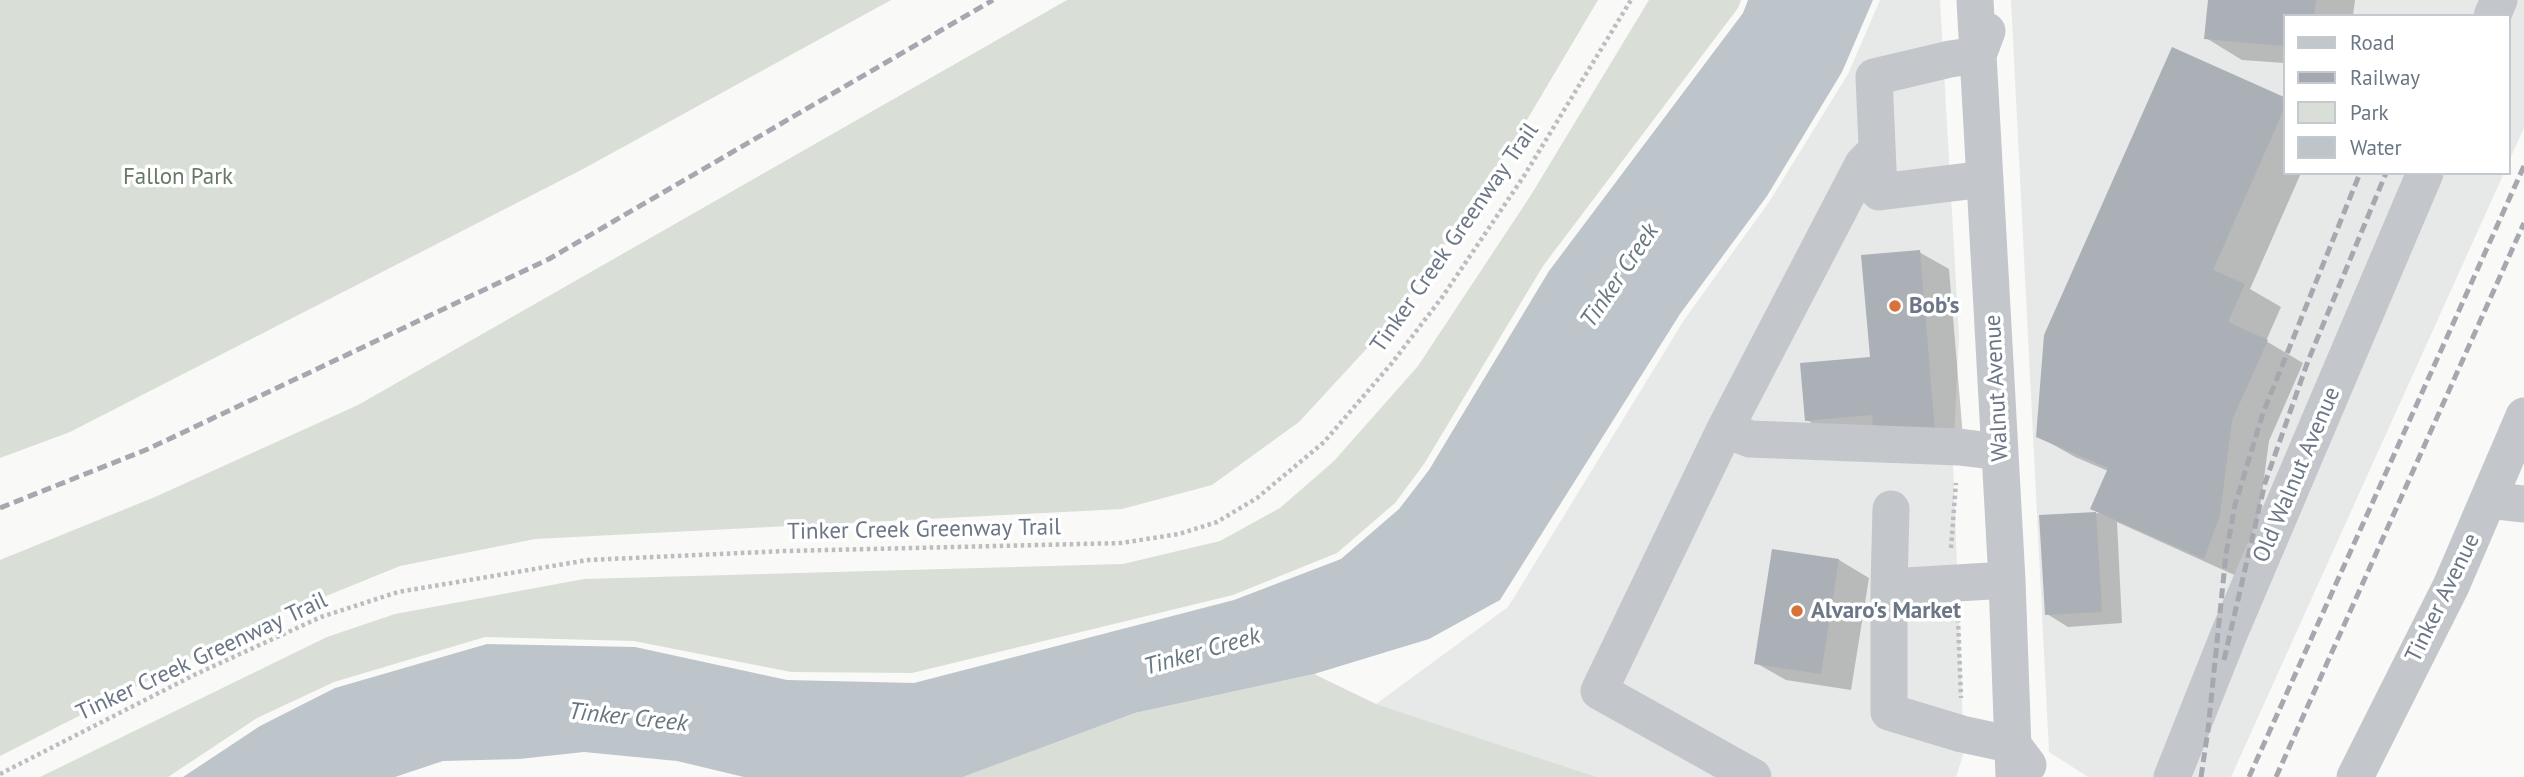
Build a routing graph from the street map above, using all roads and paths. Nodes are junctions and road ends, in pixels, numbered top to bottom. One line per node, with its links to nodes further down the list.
1 (1631, 0): 20 (path, Tinker Creek Greenway Trail)
2 (1975, 0): 4 (street, Walnut Avenue)
3 (1998, 0): 4 (street)
4 (1978, 54): 5 (street); 7 (street, Walnut Avenue)
5 (1877, 150): 7 (street); 9 (street)
6 (2424, 175): 23 (street, Old Walnut Avenue)
7 (1985, 180): 10 (street, Walnut Avenue)
8 (2524, 416): 12 (street, Tinker Avenue)
9 (1726, 429): 10 (street); 21 (street)
10 (2000, 452): 15 (street, Walnut Avenue)
11 (1957, 479): 14 (path)
12 (2507, 502): 24 (street, Tinker Avenue)
13 (1891, 509): 16 (street)
14 (1951, 547)
15 (2007, 579): 16 (street); 19 (street, Walnut Avenue)
16 (1889, 587): 19 (street)
17 (1958, 617): 18 (path)
18 (1962, 711)
19 (2013, 761): 22 (street)
20 (0, 774)
21 (1753, 777)
22 (2036, 777)
23 (2172, 777)
24 (2356, 777)

